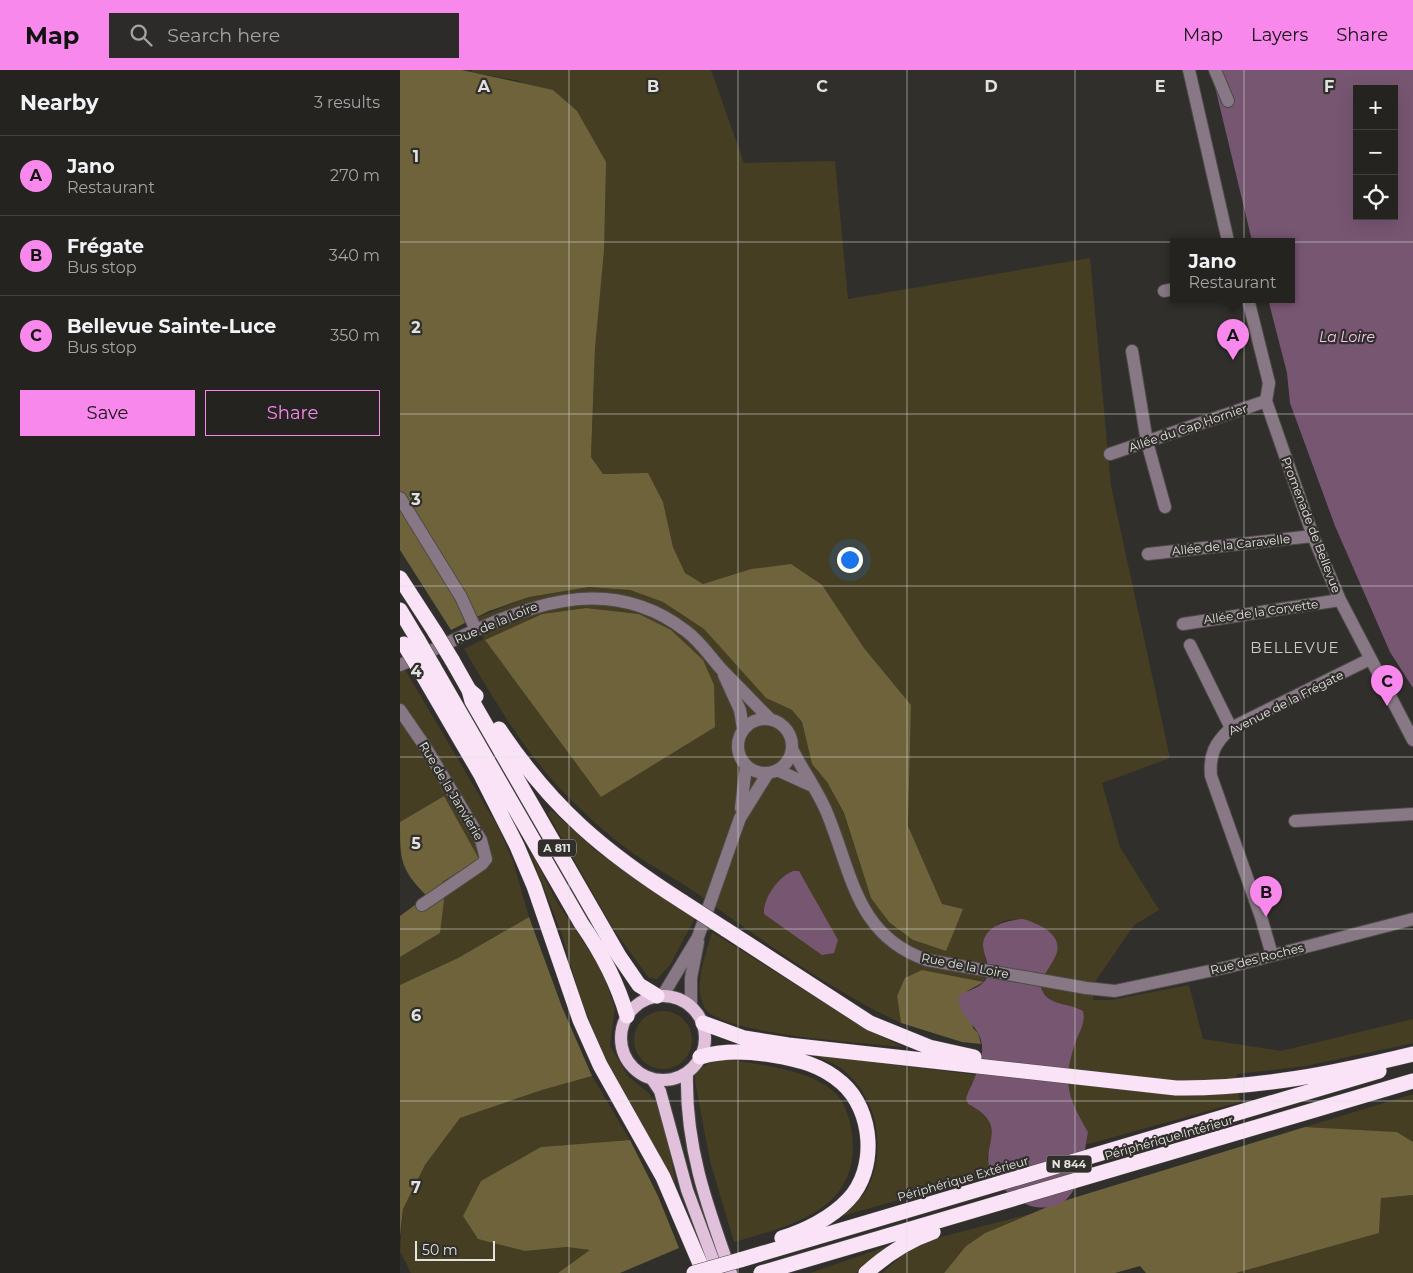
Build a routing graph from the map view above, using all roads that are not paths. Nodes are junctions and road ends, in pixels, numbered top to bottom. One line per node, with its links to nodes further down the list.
1 (1188, 70): 4 (street)
2 (1215, 70): 3 (street)
3 (1228, 101)
4 (1227, 238)
5 (1249, 303): 7 (street, Promenade de Bellevue)
6 (1132, 350): 8 (street)
7 (1266, 400): 8 (street, Allée du Cap Hornier); 12 (street, Promenade de Bellevue)
8 (1147, 442): 9 (street, Allée du Cap Hornier); 11 (street)
9 (1110, 454)
10 (400, 498): 18 (street)
11 (1165, 507)
12 (1313, 536): 13 (street, Allée de la Caravelle); 15 (street, Promenade de Bellevue)
13 (1148, 554)
14 (400, 578): 25 (highway, A 811, bridge)
15 (1340, 600): 17 (street, Allée de la Corvette); 21 (street, Promenade de Bellevue)
16 (400, 610): 19 (highway)
17 (1183, 624)
18 (476, 630): 22 (street, Rue de la Loire); 24 (street, Rue de la Loire)
19 (407, 641): 23 (highway, bridge)
20 (1190, 645): 28 (street)
21 (1370, 659): 28 (street, Avenue de la Frégate); 30 (street, Promenade de Bellevue)
22 (400, 665)
23 (427, 669): 45 (highway, A 811); 58 (highway)
24 (722, 670): 27 (street, Rue de la Loire); 29 (street, Rue de la Loire)
25 (469, 690): 43 (highway, A 811); 49 (highway, bridge)
26 (400, 710): 38 (street, Rue de la Janvierie)
27 (770, 719): 29 (street); 31 (street)
28 (1230, 728): 41 (street, Avenue de la Frégate)
29 (743, 729): 32 (street)
30 (1413, 740)
31 (792, 750): 33 (street); 34 (street, Rue de la Loire)
32 (746, 766): 33 (street); 36 (street)
33 (773, 772): 34 (street); 36 (street)
34 (813, 788): 42 (street, Rue de la Loire)
35 (1413, 814): 37 (street)
36 (740, 818): 40 (street)
37 (1295, 821)
38 (422, 905)
39 (1413, 919): 41 (street, Rue des Roches)
40 (698, 937): 43 (street); 44 (street)
41 (1272, 956): 42 (street, Rue des Roches)
42 (1100, 990)
43 (660, 996): 44 (main road); 45 (main road)
44 (691, 1006): 46 (main road)
45 (627, 1016): 52 (main road)
46 (703, 1023): 48 (main road); 49 (highway)
47 (1413, 1054): 49 (highway)
48 (700, 1057): 51 (main road); 55 (highway)
49 (962, 1060)
50 (1413, 1061): 55 (highway, Périphérique Extérieur / N 844)
51 (687, 1073): 52 (main road); 60 (main road)
52 (652, 1079): 59 (main road)
53 (1413, 1081): 54 (highway, Périphérique Intérieur / N 844)
54 (950, 1218): 56 (highway, Périphérique Intérieur / N 844); 61 (highway)
55 (740, 1260): 57 (highway, Périphérique Extérieur / N 844, bridge)
56 (766, 1272)
57 (694, 1273)
58 (704, 1273)
59 (718, 1273)
60 (732, 1273)
61 (866, 1273)

